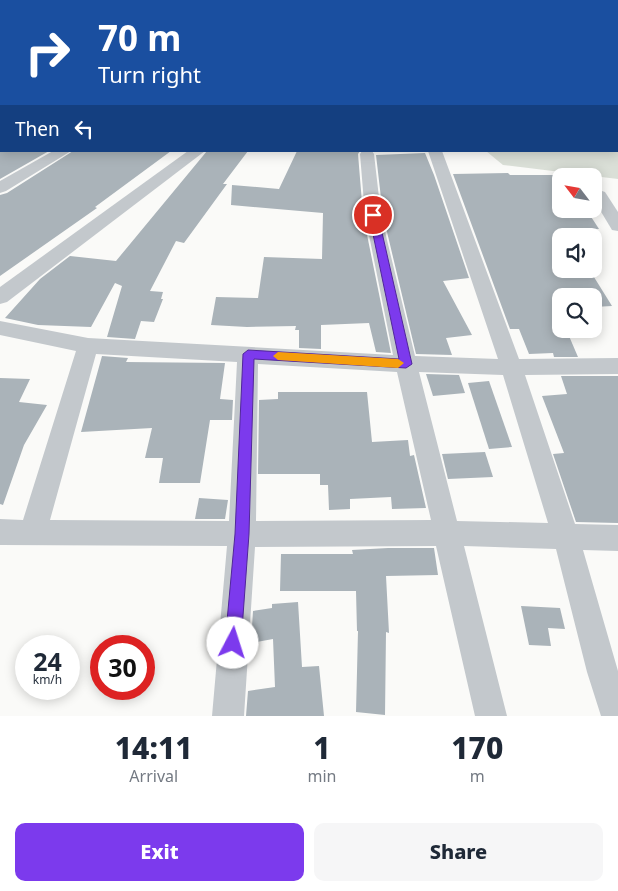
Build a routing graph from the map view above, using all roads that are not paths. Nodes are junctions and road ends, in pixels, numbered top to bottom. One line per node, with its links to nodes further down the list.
1 (62, 152): 5 (street)
2 (197, 152): 8 (street)
3 (435, 152): 14 (street)
4 (367, 154): 12 (street)
5 (0, 188)
6 (602, 198): 7 (street)
7 (618, 226)
8 (0, 297)
9 (0, 328): 10 (street)
10 (88, 346): 11 (street); 16 (street)
11 (248, 354): 12 (street); 18 (street)
12 (406, 364): 14 (street); 17 (street)
13 (618, 366): 14 (street)
14 (511, 367): 19 (street)
15 (0, 532): 16 (street)
16 (33, 532): 18 (street)
17 (447, 533): 18 (street); 19 (street); 22 (street)
18 (242, 534): 21 (street)
19 (566, 537): 20 (street); 23 (street)
20 (618, 538)
21 (228, 716)
22 (491, 716)
23 (617, 716)

